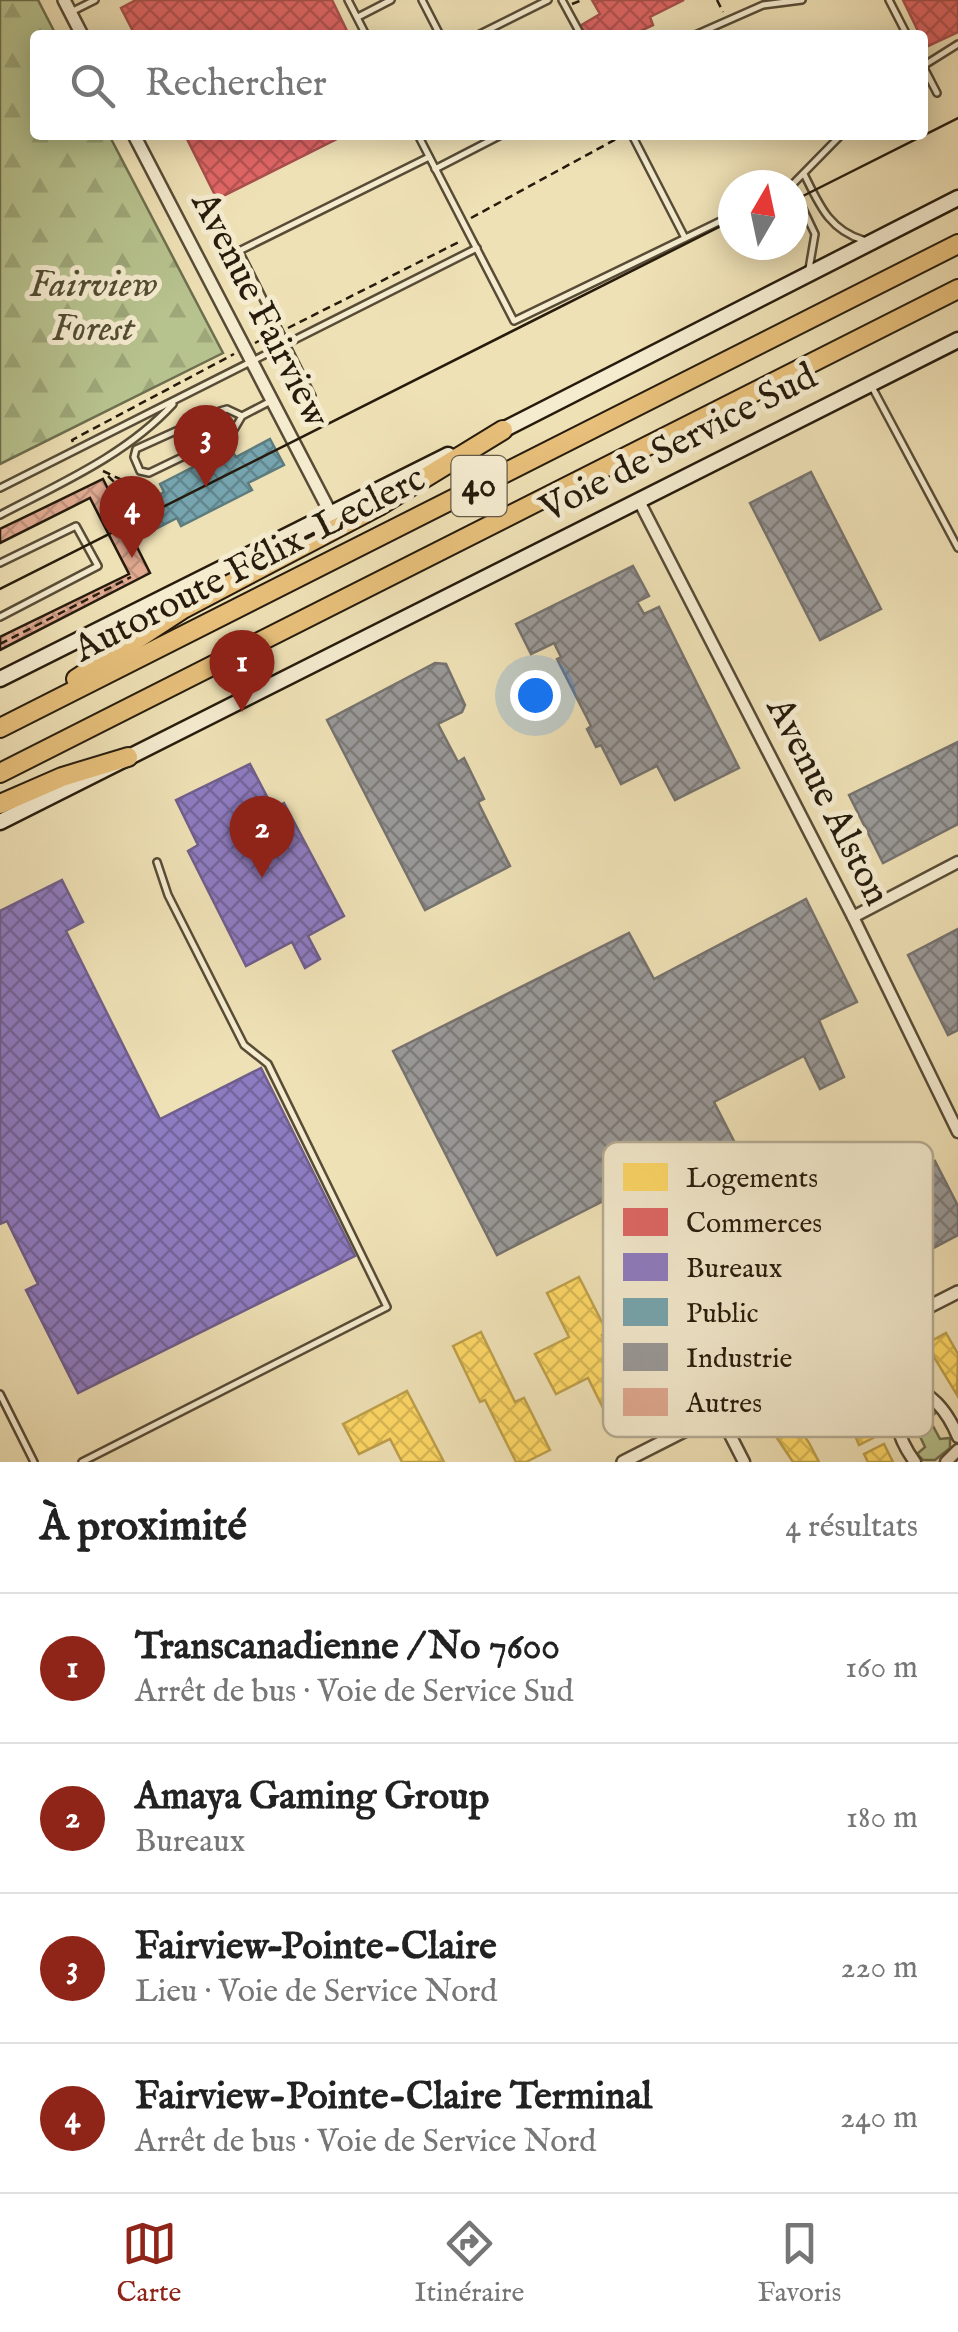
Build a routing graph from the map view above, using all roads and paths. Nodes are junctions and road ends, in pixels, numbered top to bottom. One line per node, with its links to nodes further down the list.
1 (95, 0): 10 (lane)
2 (348, 0): 11 (lane)
3 (391, 0): 11 (lane)
4 (422, 0): 15 (lane)
5 (548, 0): 16 (lane)
6 (562, 0): 17 (lane)
7 (717, 0): 12 (path)
8 (802, 0): 12 (lane)
9 (889, 0): 19 (lane)
10 (67, 6): 13 (street)
11 (357, 18): 14 (lane)
12 (728, 21): 18 (lane)
13 (79, 30)
14 (363, 30)
15 (437, 30)
16 (488, 30)
17 (577, 30)
18 (706, 30)
19 (904, 30)
20 (958, 44): 21 (lane)
21 (928, 63)
22 (928, 76): 23 (lane)
23 (937, 93)
24 (137, 140): 51 (street, Avenue Fairview)
25 (421, 140): 30 (lane)
26 (491, 140): 31 (lane)
27 (614, 140): 35 (path)
28 (635, 140): 38 (lane)
29 (835, 140): 32 (lane)
30 (430, 157): 31 (lane); 49 (lane)
31 (435, 168): 42 (lane)
32 (808, 170)
33 (808, 181): 40 (lane)
34 (958, 198): 40 (main road)
35 (469, 218)
36 (808, 219): 43 (lane)
37 (718, 222): 38 (lane)
38 (685, 238): 42 (lane)
39 (458, 242): 45 (path)
40 (871, 243): 43 (main road)
41 (958, 244): 71 (highway, Autoroute Félix-Leclerc / 40)
42 (476, 248): 49 (lane)
43 (808, 275): 57 (main road)
44 (958, 290): 73 (highway, Autoroute Félix-Leclerc / 40)
45 (287, 329)
46 (270, 335): 48 (path)
47 (958, 340): 52 (main road, Voie de Service Sud)
48 (259, 341)
49 (287, 346): 51 (lane); 53 (lane)
50 (228, 357): 58 (path)
51 (252, 362): 54 (street, Avenue Fairview); 55 (lane)
52 (870, 384): 61 (main road, Voie de Service Sud); 65 (lane)
53 (312, 396)
54 (272, 401): 56 (lane); 63 (street, Avenue Fairview)
55 (175, 402): 59 (lane); 64 (lane)
56 (242, 416): 56 (lane)
57 (503, 430): 63 (main road); 71 (highway)
58 (72, 440)
59 (0, 488)
60 (139, 488): 62 (path)
61 (639, 501): 72 (main road, Voie de Service Sud); 78 (street, Avenue Alston)
62 (143, 510)
63 (330, 512): 70 (main road)
64 (0, 514)
65 (958, 548)
66 (0, 563): 68 (lane)
67 (131, 577): 69 (path)
68 (0, 616)
69 (0, 644)
70 (0, 679)
71 (0, 728)
72 (128, 757): 74 (highway); 75 (main road, Voie de Service Sud)
73 (0, 772)
74 (0, 804)
75 (0, 822)
76 (156, 862): 90 (lane)
77 (958, 862): 78 (street)
78 (853, 917): 79 (street, Avenue Alston)
79 (958, 1132)
80 (958, 1292): 81 (street)
81 (933, 1304)
82 (0, 1394): 89 (lane)
83 (933, 1400): 84 (street)
84 (958, 1436)
85 (672, 1437): 91 (street)
86 (731, 1437): 92 (street)
87 (902, 1437): 93 (street)
88 (958, 1450): 94 (street)
89 (34, 1462)
90 (82, 1462)
91 (623, 1462)
92 (744, 1462)
93 (914, 1462)
94 (946, 1462)

